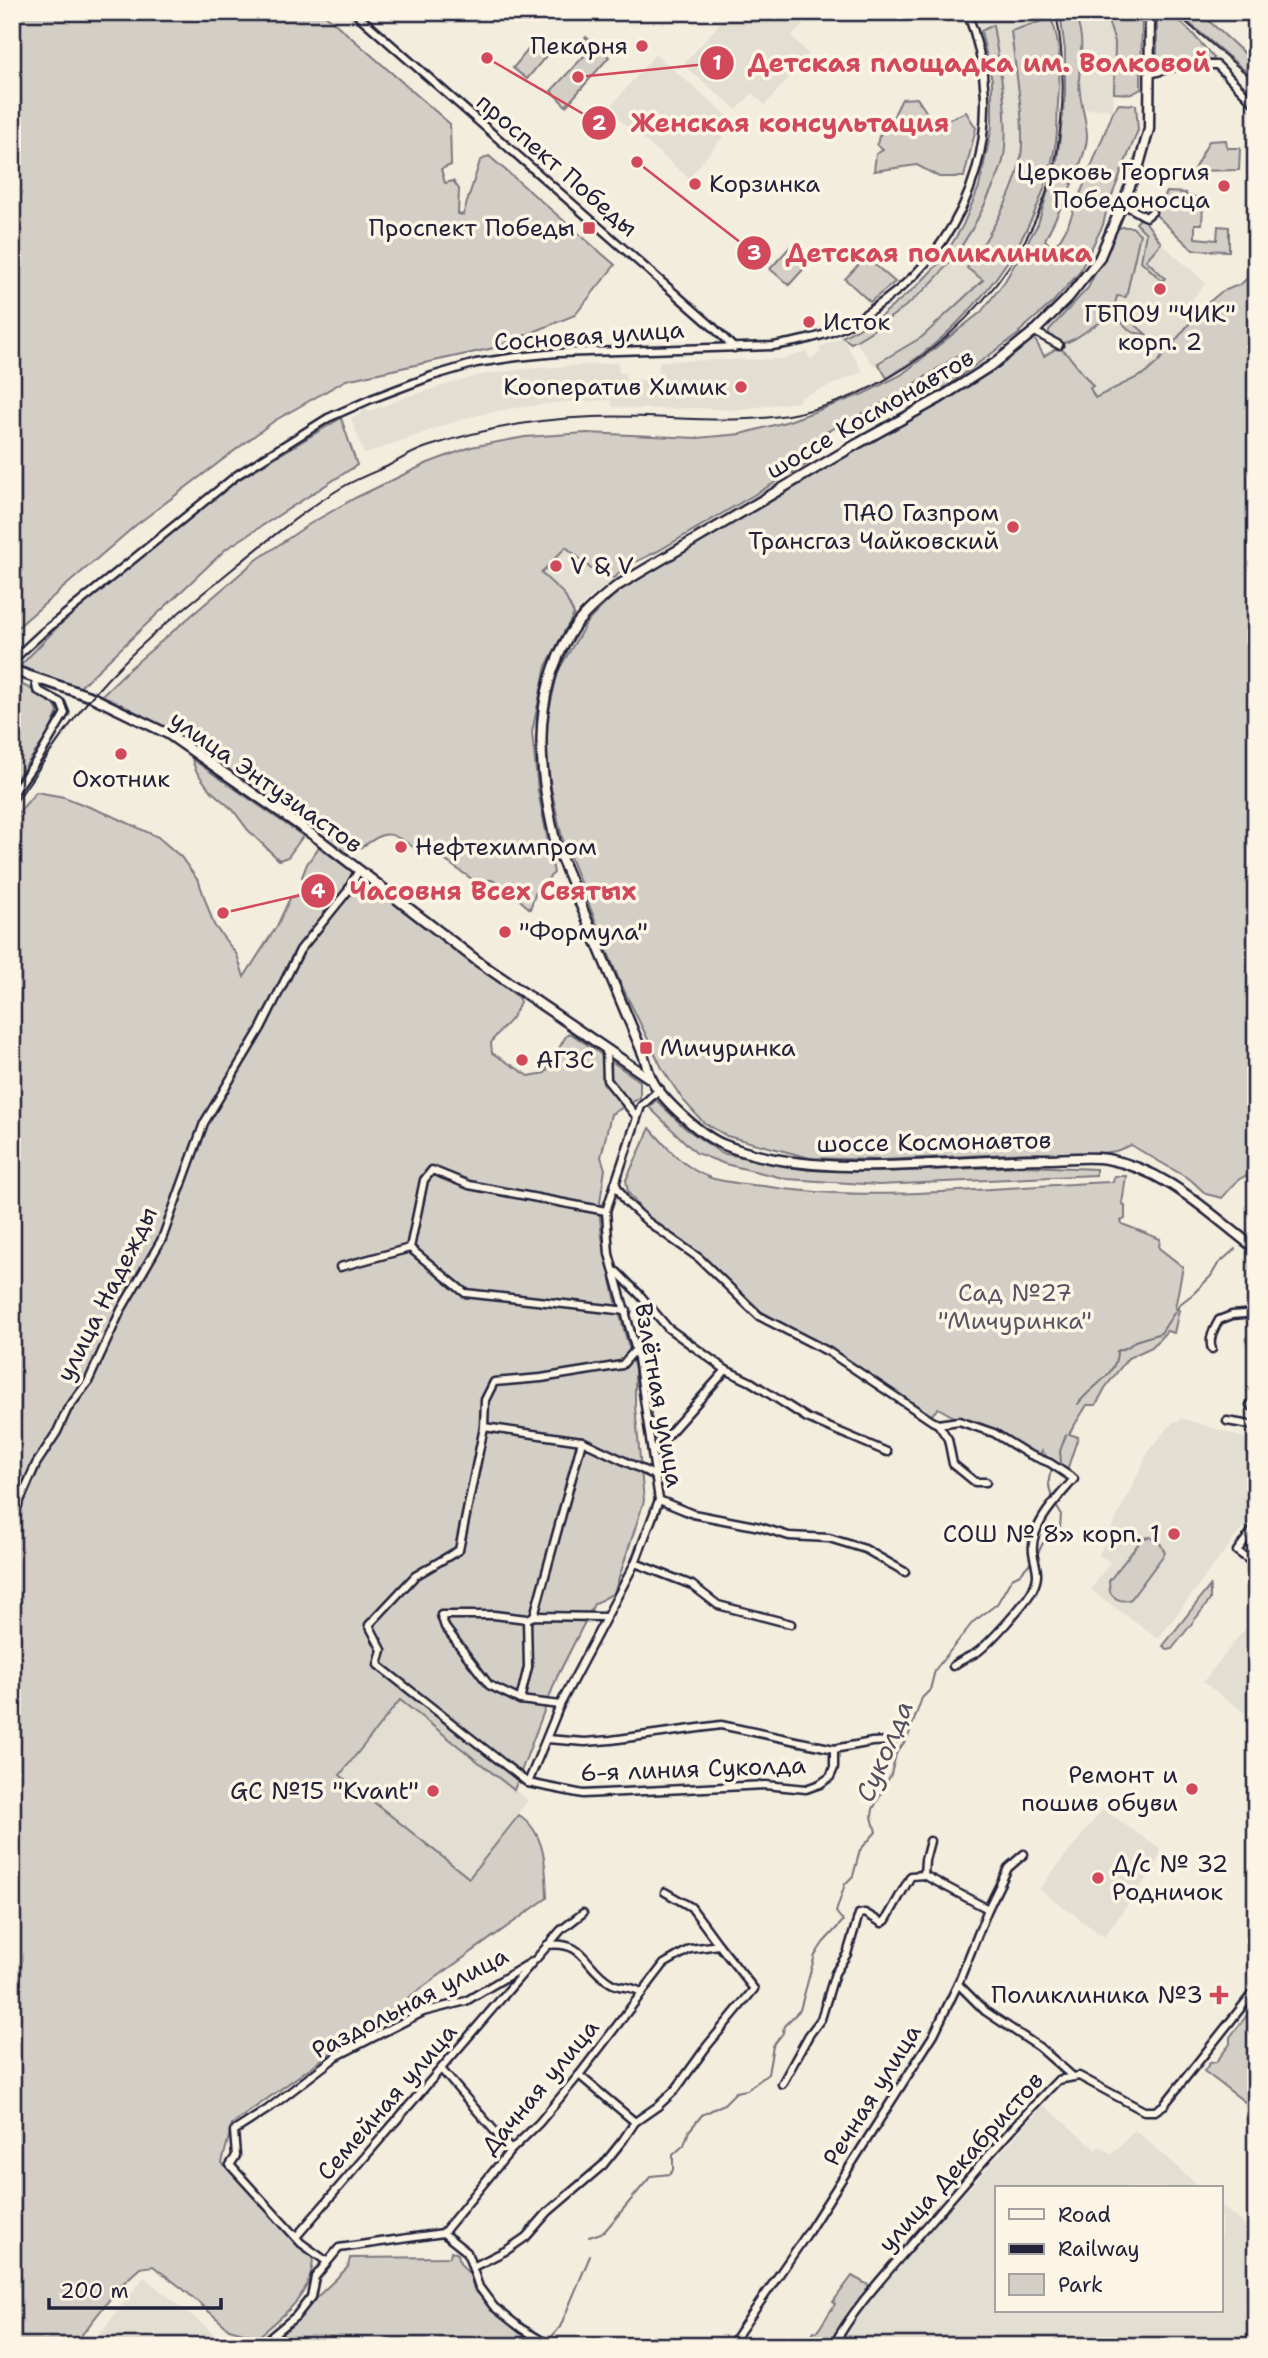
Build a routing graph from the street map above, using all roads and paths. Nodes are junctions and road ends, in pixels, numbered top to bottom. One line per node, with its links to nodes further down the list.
1 (354, 12): 10 (street, проспект Победы)
2 (967, 12): 10 (street, Сосновая улица)
3 (1150, 12): 4 (main road, шоссе Космонавтов)
4 (1150, 74): 5 (street); 6 (main road, шоссе Космонавтов)
5 (1256, 105)
6 (1123, 204): 7 (street); 8 (main road, шоссе Космонавтов)
7 (1152, 212)
8 (1033, 331): 9 (street); 17 (main road, шоссе Космонавтов)
9 (1059, 345)
10 (734, 348): 11 (street, Сосновая улица)
11 (12, 661)
12 (12, 670): 13 (main road, улица Энтузиастов)
13 (35, 679): 14 (street); 15 (main road, улица Энтузиастов)
14 (12, 795)
15 (359, 870): 16 (main road, улица Энтузиастов); 41 (street, улица Надежды)
16 (606, 1050): 17 (main road, улица Энтузиастов); 19 (street)
17 (652, 1080): 18 (main road, шоссе Космонавтов)
18 (660, 1089): 19 (street, Взлётная улица); 23 (main road, шоссе Космонавтов)
19 (637, 1118): 20 (street, Взлётная улица)
20 (615, 1183): 21 (street, Взлётная улица); 32 (street)
21 (606, 1211): 22 (street); 25 (street, Взлётная улица)
22 (410, 1248): 24 (street); 26 (street)
23 (1256, 1249)
24 (340, 1267)
25 (615, 1271): 26 (street, Взлётная улица); 30 (street)
26 (627, 1311): 28 (street, Взлётная улица)
27 (1256, 1313): 29 (street)
28 (636, 1349): 34 (street); 36 (street, Взлётная улица)
29 (1212, 1349)
30 (726, 1370): 36 (street); 37 (street)
31 (1227, 1421): 33 (street)
32 (938, 1424): 39 (street); 49 (street)
33 (1256, 1426)
34 (484, 1427): 35 (street); 55 (street)
35 (582, 1441): 38 (street); 46 (street)
36 (653, 1452): 38 (street, Взлётная улица)
37 (887, 1452)
38 (656, 1476): 40 (street, Взлётная улица)
39 (986, 1482)
40 (659, 1500): 43 (street, Взлётная улица); 45 (street)
41 (12, 1519)
42 (1256, 1526): 44 (street)
43 (635, 1563): 47 (street, Взлётная улица); 48 (street)
44 (1256, 1565)
45 (905, 1572)
46 (530, 1617): 47 (street); 50 (street); 50 (street)
47 (606, 1617): 51 (street, Взлётная улица)
48 (791, 1624)
49 (953, 1666)
50 (520, 1700): 51 (street)
51 (559, 1705): 52 (street, Взлётная улица)
52 (547, 1740): 54 (street); 55 (street, Взлётная улица)
53 (892, 1741): 54 (street)
54 (834, 1749): 55 (street, 6-я линия Суколда)
55 (528, 1783)
56 (930, 1841): 58 (street)
57 (1024, 1854): 60 (street, Речная улица)
58 (924, 1875): 60 (street); 71 (street)
59 (665, 1892): 63 (street)
60 (988, 1909): 65 (street, Речная улица)
61 (583, 1913): 62 (street, Раздольная улица)
62 (547, 1945): 64 (street, Раздольная улица); 67 (street)
63 (719, 1945): 67 (street, Дачная улица); 72 (street)
64 (535, 1960): 68 (street, Семейная улица); 75 (street, Раздольная улица)
65 (958, 1984): 70 (street); 80 (street, Речная улица)
66 (1256, 1989): 70 (street, улица Декабристов)
67 (642, 1993): 69 (street, Дачная улица)
68 (441, 2069): 73 (street); 75 (street, Семейная улица)
69 (579, 2075): 72 (street); 73 (street, Дачная улица)
70 (1072, 2076): 81 (street, улица Декабристов)
71 (782, 2084)
72 (635, 2122): 77 (street)
73 (511, 2150): 74 (street, Дачная улица)
74 (443, 2233): 76 (street); 77 (street)
75 (296, 2237): 76 (street)
76 (326, 2262): 78 (street)
77 (473, 2267): 79 (street)
78 (260, 2346)
79 (551, 2346)
80 (730, 2346)
81 (834, 2346)

